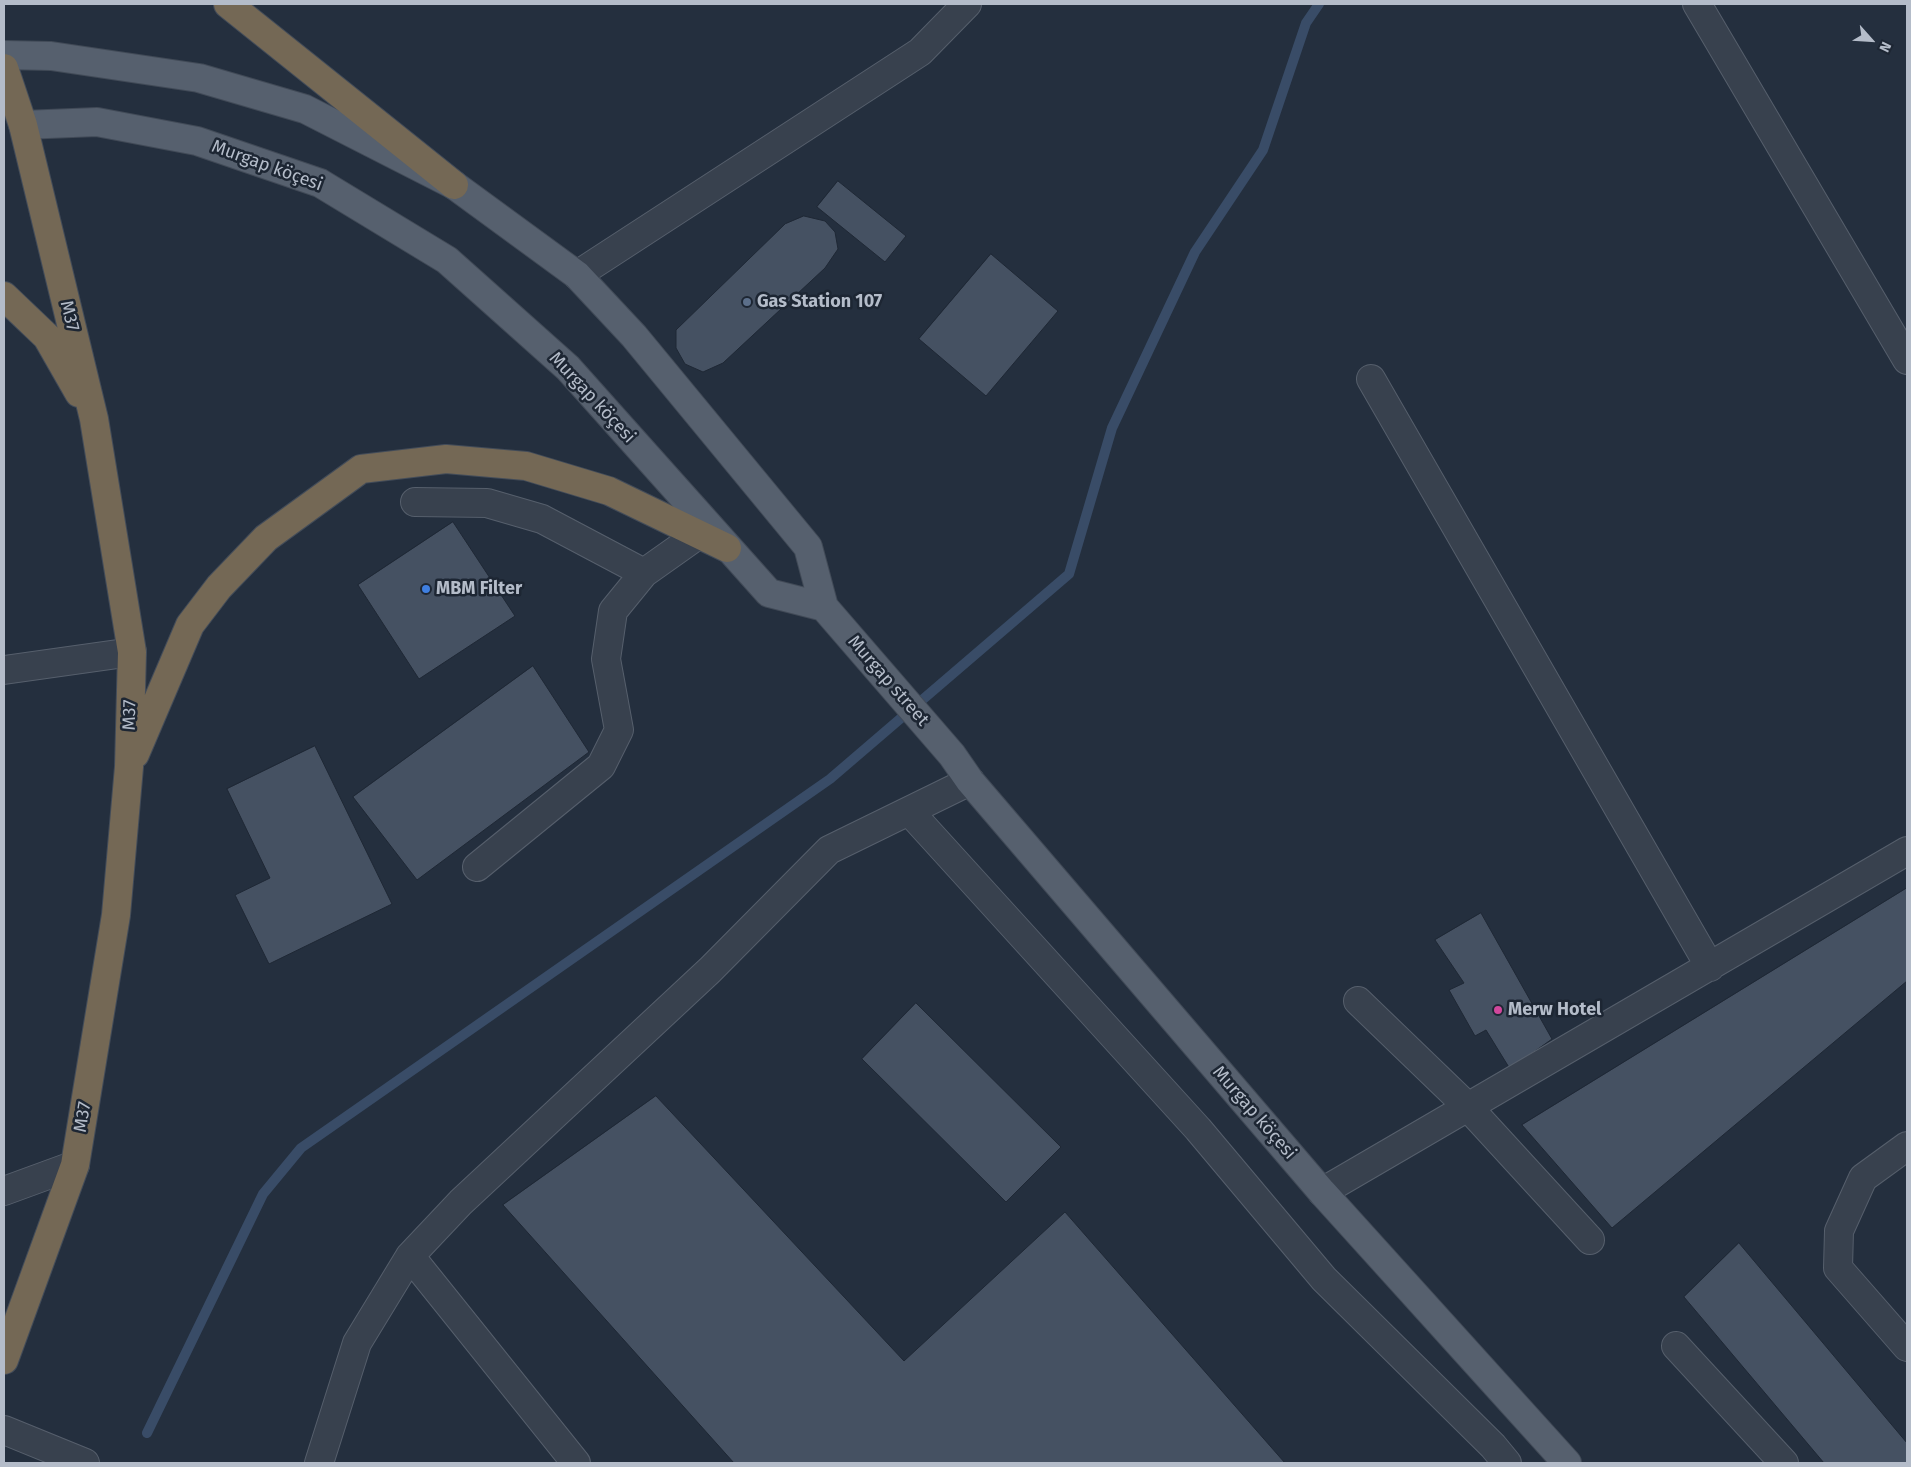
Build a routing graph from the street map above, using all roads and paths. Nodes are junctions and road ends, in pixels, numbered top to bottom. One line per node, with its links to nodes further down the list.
1 (228, 4): 7 (highway)
2 (967, 4): 8 (street)
3 (1698, 4): 10 (street)
4 (4, 55): 7 (main road)
5 (4, 68): 6 (highway, M37 / M37)
6 (13, 126): 12 (highway, M37 / M37); 14 (main road, Murgap köçesi)
7 (454, 185): 8 (main road)
8 (577, 275): 17 (main road)
9 (4, 296): 12 (highway)
10 (1907, 360)
11 (1371, 379): 26 (street)
12 (94, 419): 18 (highway, M37 / M37)
13 (415, 502): 16 (street)
14 (704, 530): 15 (highway, M37); 16 (street); 21 (highway, M37)
15 (728, 548): 17 (main road)
16 (644, 573): 25 (street)
17 (824, 607): 20 (main road, Murgap street)
18 (132, 652): 19 (street); 21 (highway, M37 / M37)
19 (4, 670)
20 (952, 755): 22 (main road, Murgap köçesi)
21 (130, 767): 30 (highway, M37 / M37)
22 (970, 781): 23 (street); 32 (main road, Murgap köçesi)
23 (909, 811): 34 (street); 42 (street)
24 (1907, 851): 26 (street)
25 (477, 867)
26 (1710, 966): 28 (street)
27 (1358, 1001): 28 (street)
28 (1468, 1107): 32 (street); 33 (street)
29 (1907, 1146): 36 (street)
30 (75, 1165): 31 (street); 37 (highway, M37 / M37)
31 (4, 1191)
32 (1322, 1192): 43 (main road, Murgap köçesi)
33 (1590, 1240)
34 (410, 1256): 40 (street); 41 (street)
35 (1676, 1346): 44 (street)
36 (1907, 1347)
37 (4, 1360)
38 (4, 1430): 39 (street)
39 (85, 1463)
40 (319, 1463)
41 (576, 1463)
42 (1507, 1463)
43 (1567, 1463)
44 (1784, 1463)

